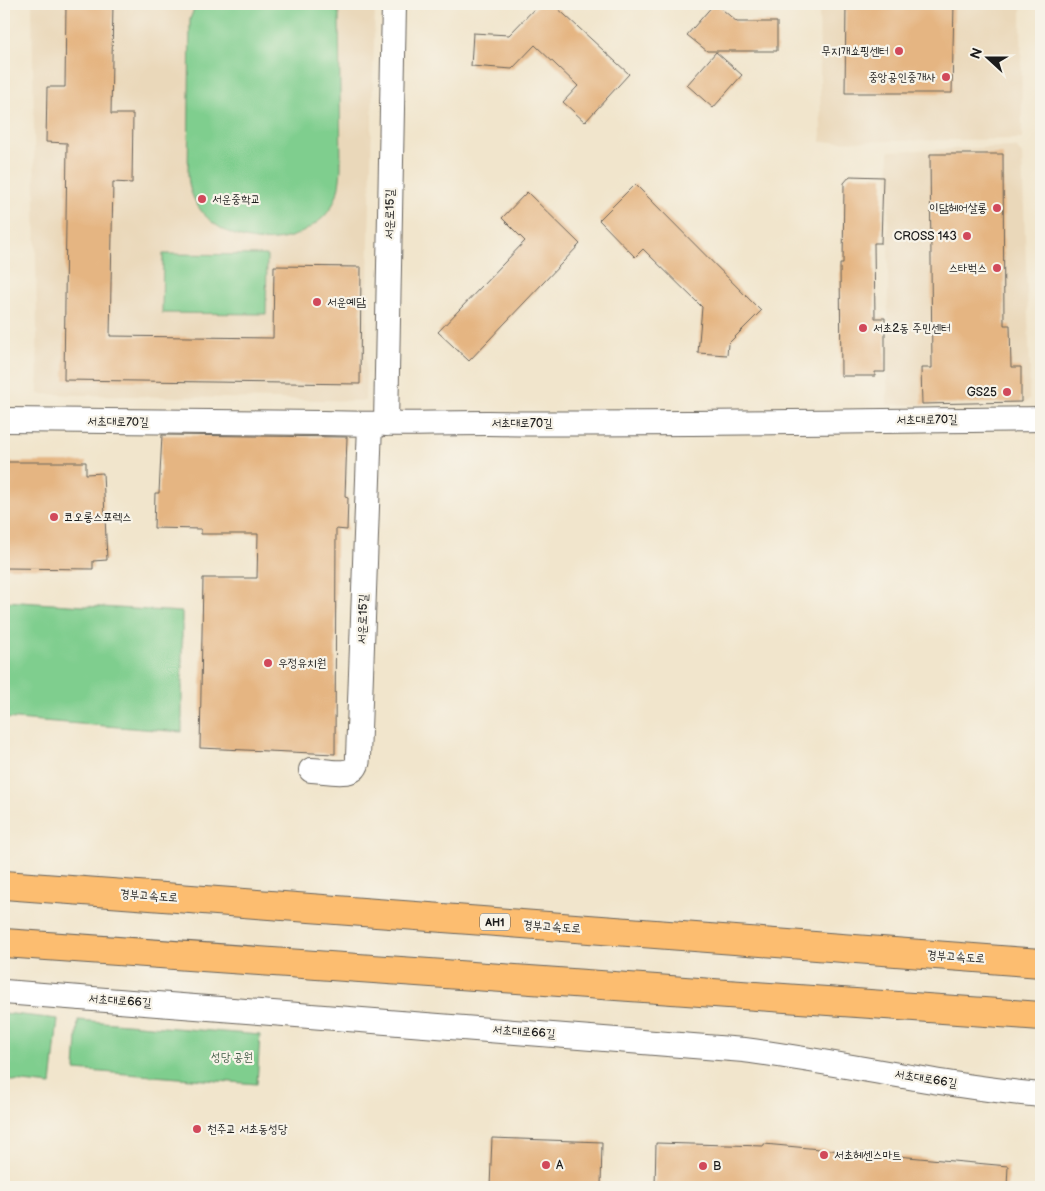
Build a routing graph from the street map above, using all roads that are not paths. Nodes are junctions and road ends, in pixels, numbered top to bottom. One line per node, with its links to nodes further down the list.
1 (394, 4): 4 (street, 서운로15길)
2 (1041, 419): 4 (street, 서초대로70길)
3 (4, 420): 4 (street, 서초대로70길)
4 (378, 424): 5 (street, 서운로15길)
5 (312, 770)
6 (4, 885): 8 (highway, 경부고속도로 / AH1)
7 (4, 943): 10 (highway)
8 (1041, 962)
9 (4, 992): 11 (street, 서초대로66길)
10 (1041, 1016)
11 (1041, 1095)

